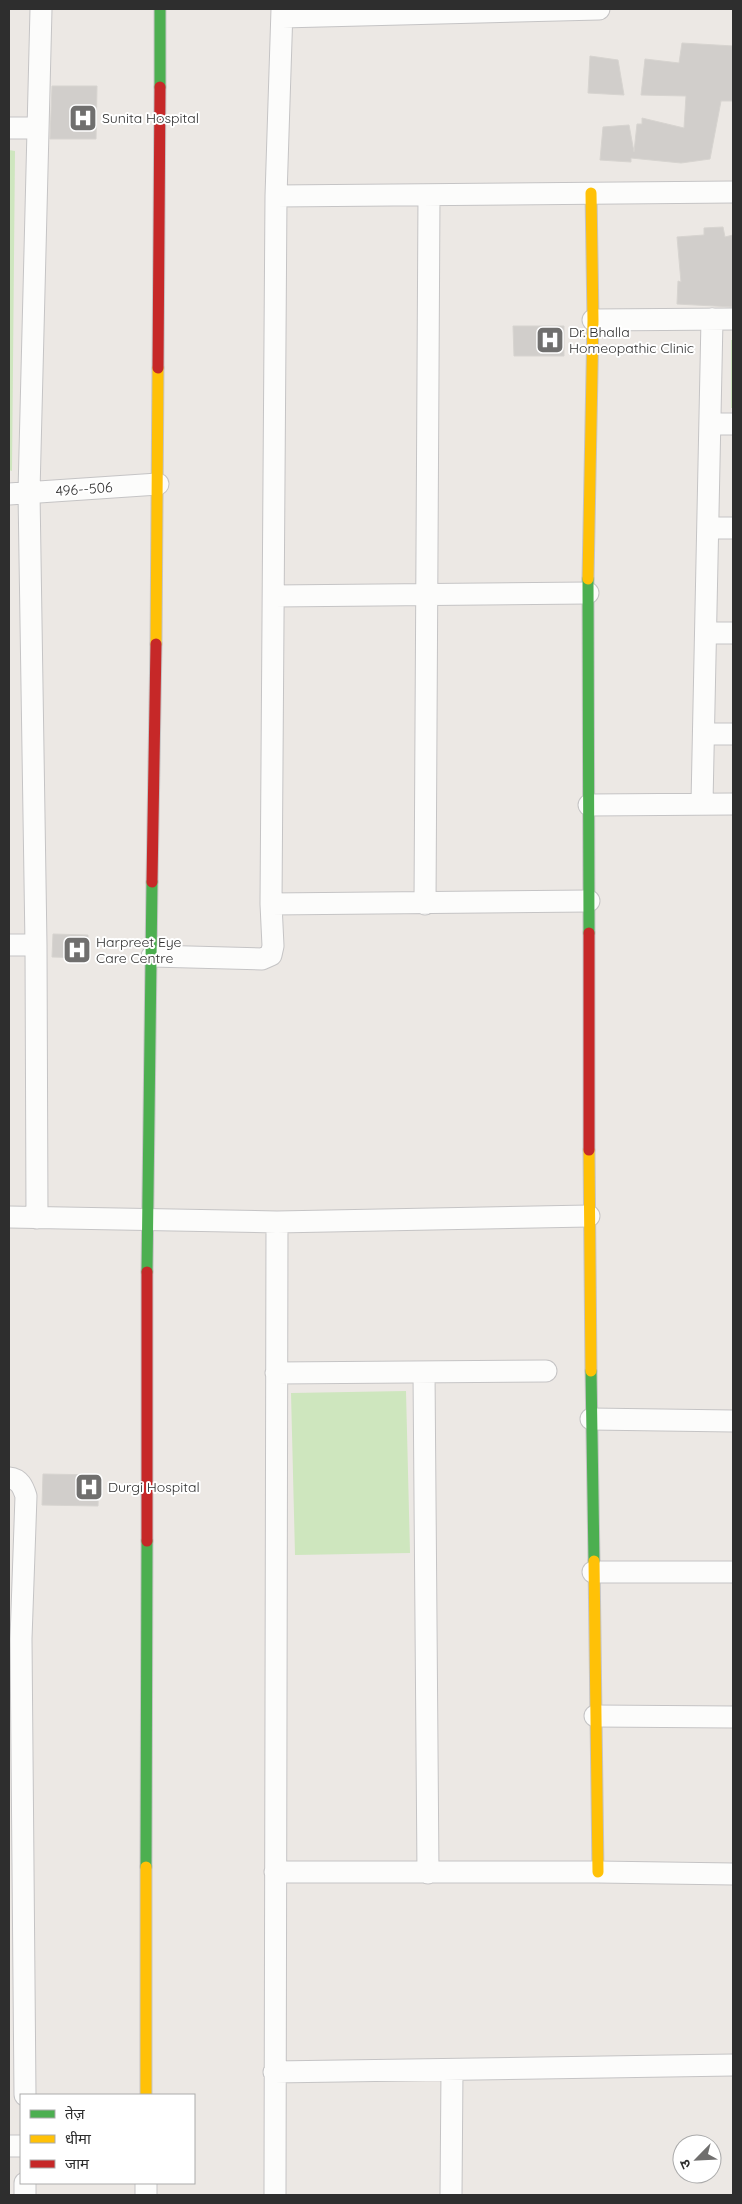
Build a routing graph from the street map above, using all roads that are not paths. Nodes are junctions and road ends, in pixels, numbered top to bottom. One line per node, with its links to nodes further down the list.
1 (41, 9): 7 (street)
2 (160, 9): 17 (street)
3 (599, 9): 4 (street)
4 (458, 10): 5 (street)
5 (282, 13): 10 (street)
6 (9, 128): 7 (street)
7 (38, 128): 18 (street)
8 (733, 192): 9 (street)
9 (591, 193): 11 (street); 14 (street)
10 (276, 196): 11 (street); 22 (street)
11 (429, 196): 23 (street)
12 (733, 318): 13 (street)
13 (712, 319): 14 (street); 15 (street)
14 (593, 320): 21 (street)
15 (710, 424): 16 (street); 19 (street)
16 (733, 424)
17 (158, 484): 18 (street, 496--506); 36 (street)
18 (19, 493): 35 (street)
19 (708, 528): 20 (street); 24 (street)
20 (733, 528)
21 (588, 593): 23 (street); 30 (street)
22 (274, 596): 23 (street); 32 (street)
23 (428, 596): 33 (street)
24 (706, 633): 25 (street); 26 (street)
25 (733, 633)
26 (704, 734): 27 (street); 28 (street)
27 (733, 734)
28 (702, 803): 29 (street); 30 (street)
29 (733, 804)
30 (589, 805): 31 (street)
31 (589, 901): 33 (street); 37 (street)
32 (271, 904): 33 (street); 36 (street)
33 (425, 904)
34 (9, 945): 35 (street)
35 (36, 945): 39 (street)
36 (152, 956): 40 (street)
37 (589, 1216): 41 (street); 45 (street)
38 (9, 1217): 39 (street)
39 (37, 1218): 40 (street)
40 (147, 1220): 41 (street); 63 (street)
41 (277, 1222): 44 (street)
42 (424, 1372): 43 (street); 44 (street); 56 (street)
43 (546, 1372)
44 (276, 1373): 54 (street)
45 (591, 1419): 46 (street); 48 (street)
46 (733, 1421)
47 (9, 1478): 50 (street)
48 (593, 1572): 49 (street); 51 (street)
49 (733, 1572)
50 (15, 1639): 53 (street)
51 (595, 1716): 52 (street); 55 (street)
52 (733, 1717)
53 (15, 1786): 58 (street)
54 (275, 1872): 56 (street); 61 (street)
55 (598, 1872): 56 (street); 57 (street)
56 (428, 1873)
57 (733, 1874)
58 (16, 1993): 62 (street)
59 (733, 2065): 60 (street)
60 (452, 2070): 61 (street); 65 (street)
61 (274, 2072): 64 (street)
62 (24, 2094)
63 (146, 2094)
64 (275, 2195)
65 (451, 2195)

